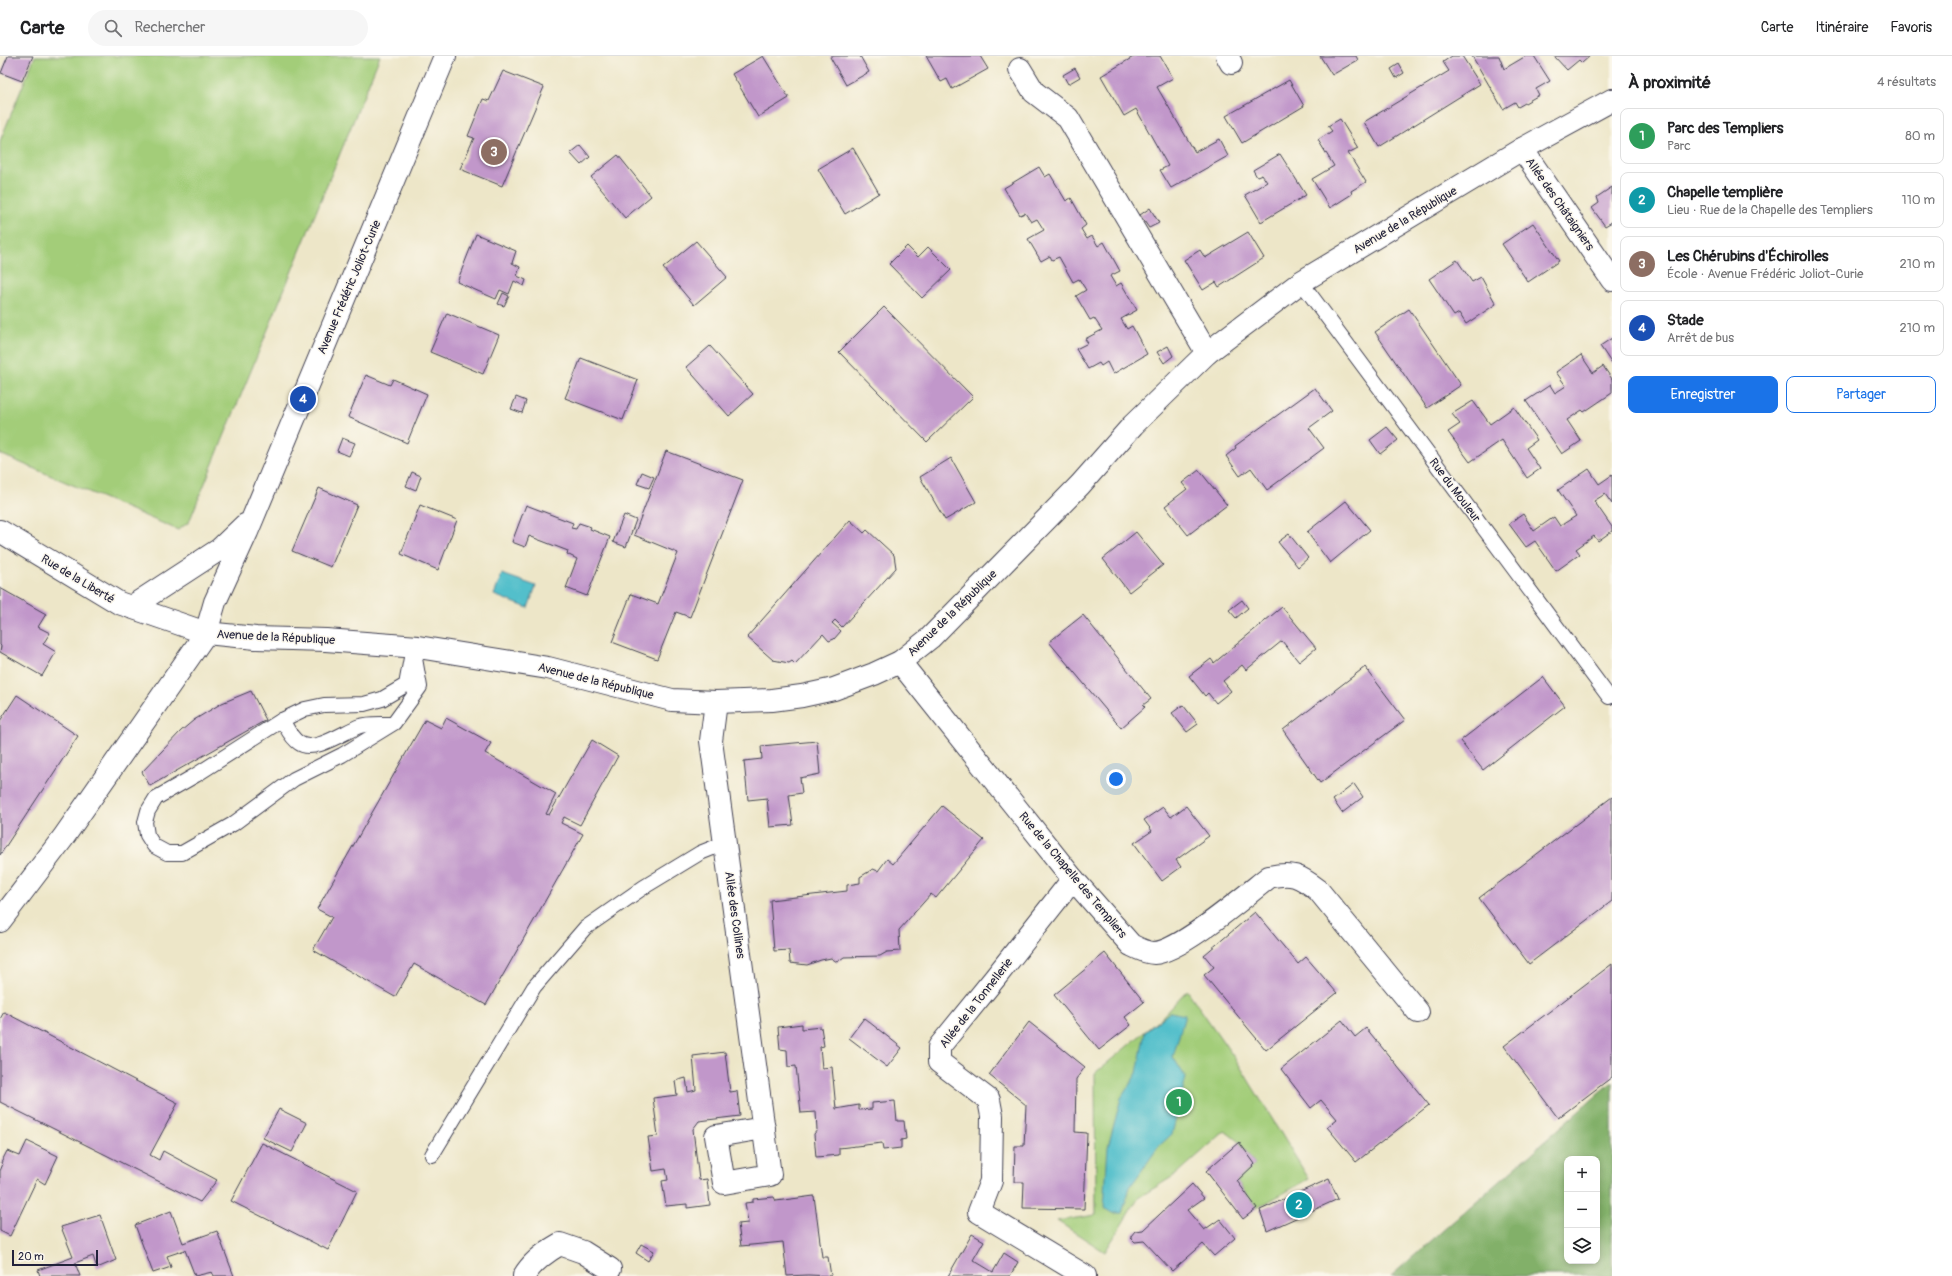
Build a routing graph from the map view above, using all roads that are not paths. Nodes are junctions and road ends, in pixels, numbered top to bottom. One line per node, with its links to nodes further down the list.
1 (445, 56): 8 (street, Avenue Frédéric Joliot-Curie)
2 (1020, 69): 7 (street)
3 (1612, 100): 4 (street, Avenue de la République)
4 (1522, 149): 5 (street, Allée des Châtaigniers); 6 (street, Avenue de la République)
5 (1612, 280)
6 (1301, 282): 7 (street, Avenue de la République); 14 (lane, Rue du Mouleur)
7 (1206, 353): 13 (street, Avenue de la République)
8 (252, 518): 10 (street, Avenue Frédéric Joliot-Curie); 11 (street, Avenue Frédéric Joliot-Curie)
9 (0, 531): 10 (street, Rue de la Liberté)
10 (131, 607): 11 (street, Rue de la Liberté)
11 (206, 633): 12 (street, Avenue de la République); 20 (street, Avenue de la République)
12 (413, 646): 15 (street, Avenue de la République); 16 (lane); 17 (lane)
13 (900, 662): 15 (street, Avenue de la République); 19 (street, Rue de la Chapelle des Templiers)
14 (1609, 697)
15 (716, 702): 18 (street, Allée des Collines)
16 (282, 720): 17 (lane); 17 (lane)
17 (394, 723)
18 (725, 843): 22 (street, Allée des Collines); 23 (lane)
19 (1073, 879): 21 (street, Rue de la Chapelle des Templiers); 26 (street, Allée de la Tonnellerie)
20 (0, 921)
21 (1418, 1012)
22 (764, 1128)
23 (432, 1155)
24 (610, 1269): 25 (street)
25 (524, 1276)
26 (1085, 1276)

